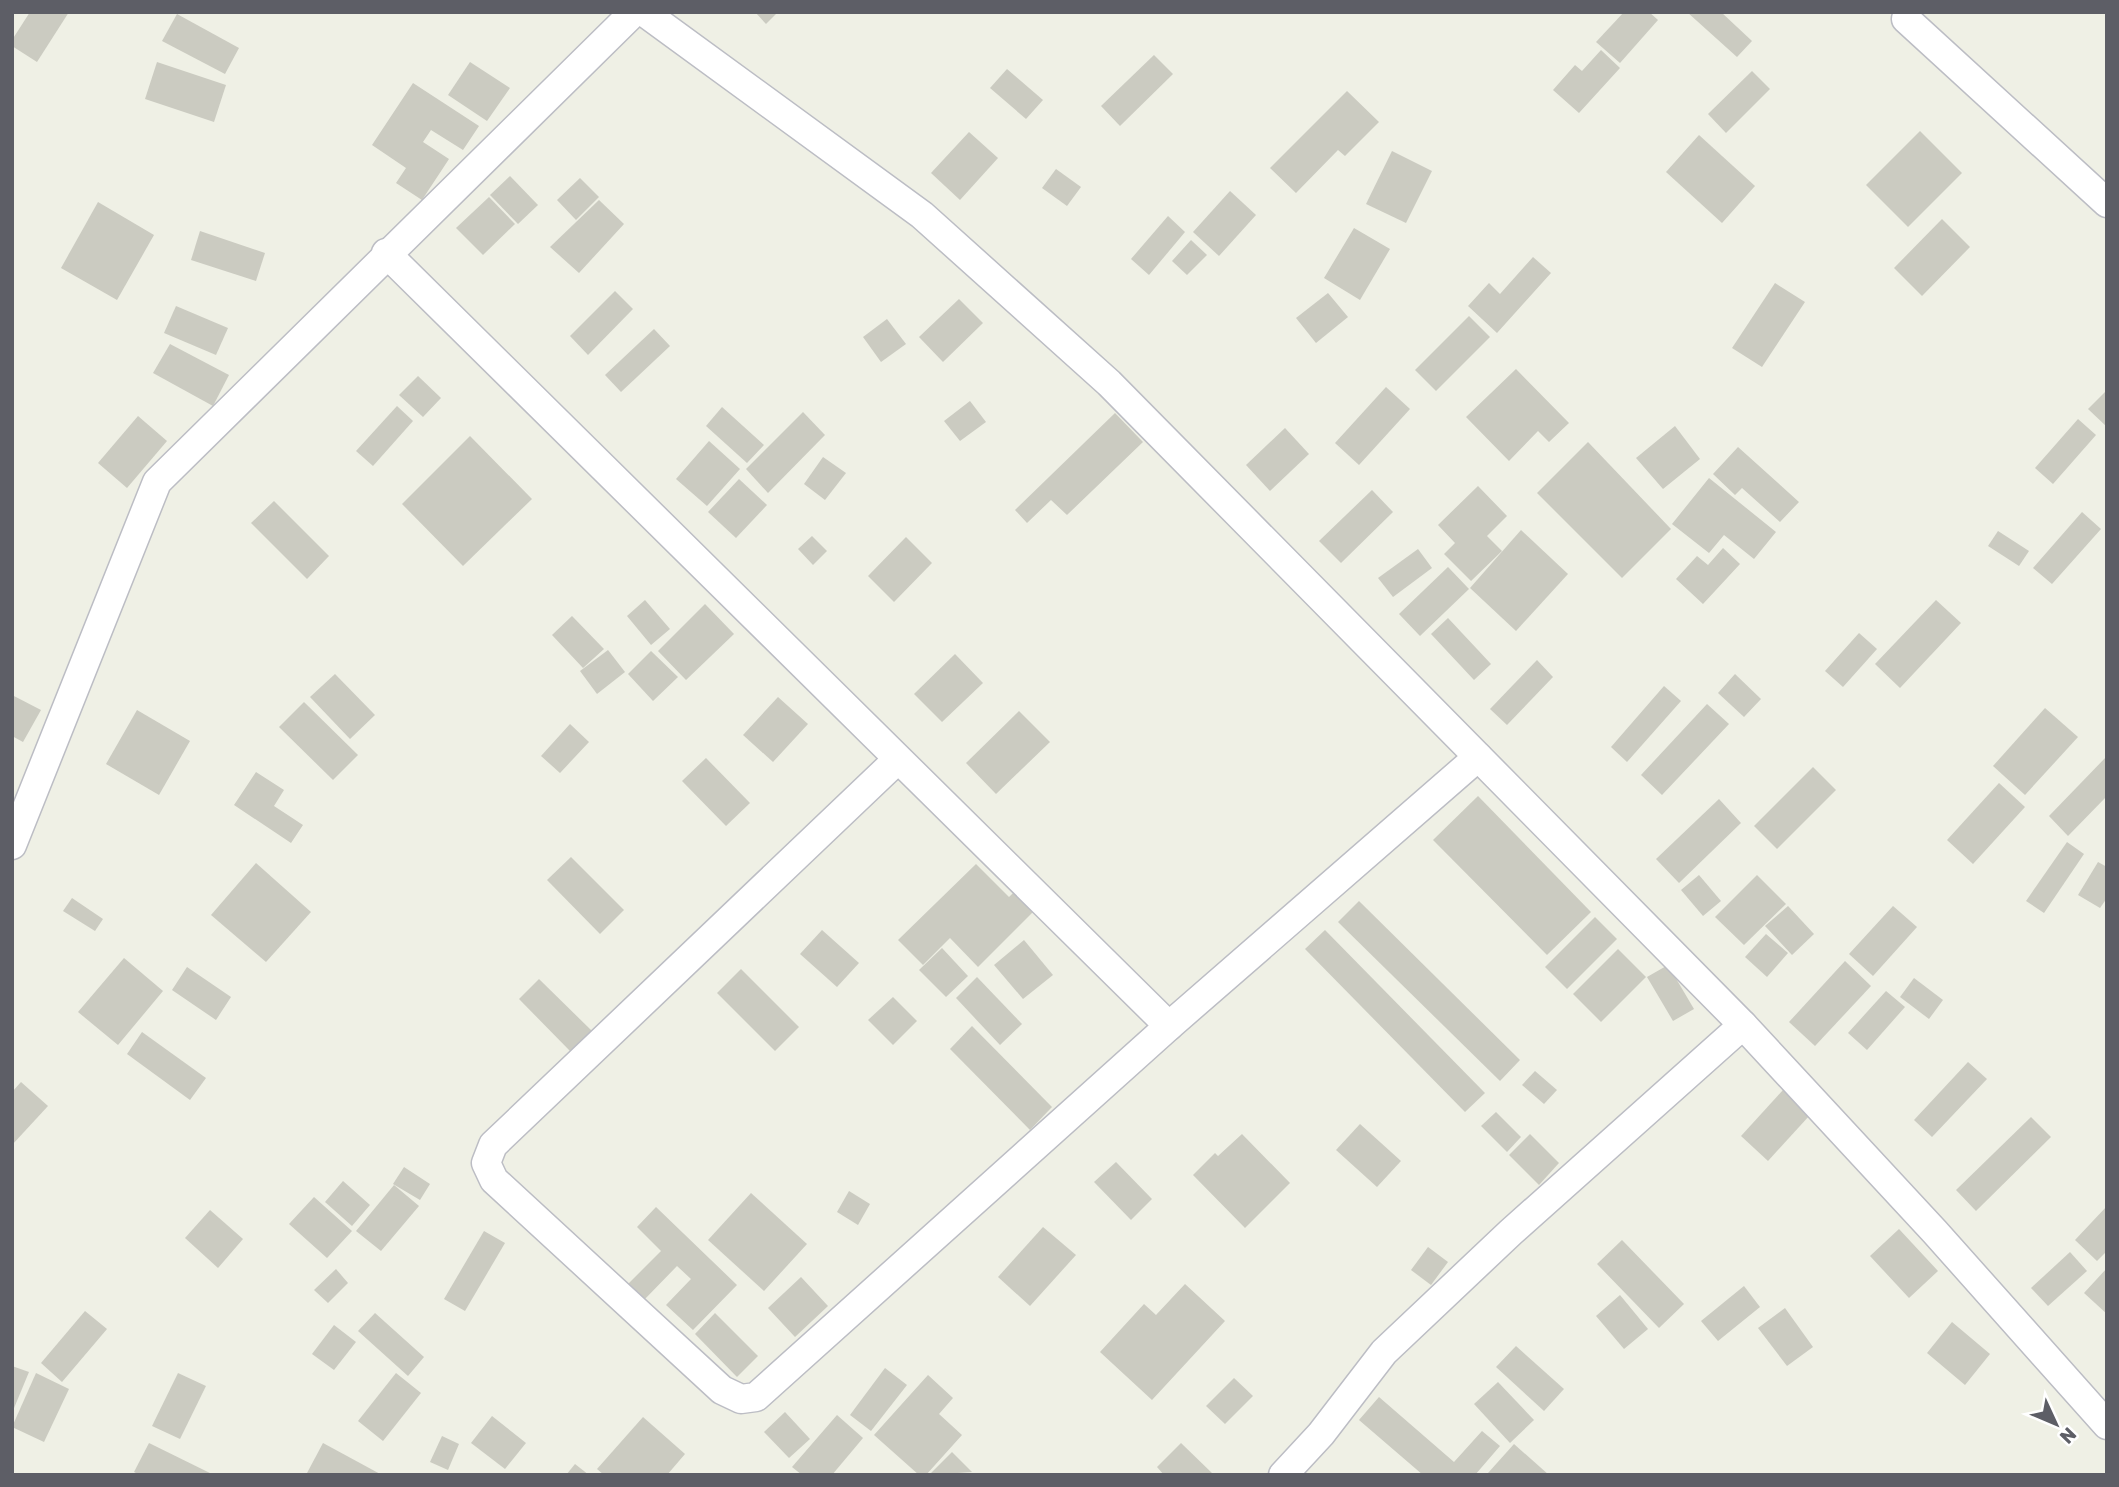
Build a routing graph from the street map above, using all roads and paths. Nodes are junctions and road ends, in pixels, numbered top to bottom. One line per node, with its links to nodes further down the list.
1 (634, 12): 5 (street)
2 (644, 12): 6 (street)
3 (1906, 19): 4 (street)
4 (2107, 203)
5 (386, 254): 7 (street); 8 (street)
6 (1478, 757): 9 (street); 10 (street)
7 (897, 760): 10 (street); 10 (street)
8 (12, 845)
9 (1742, 1025): 11 (street); 12 (street)
10 (1169, 1026)
11 (2107, 1425)
12 (1283, 1475)

